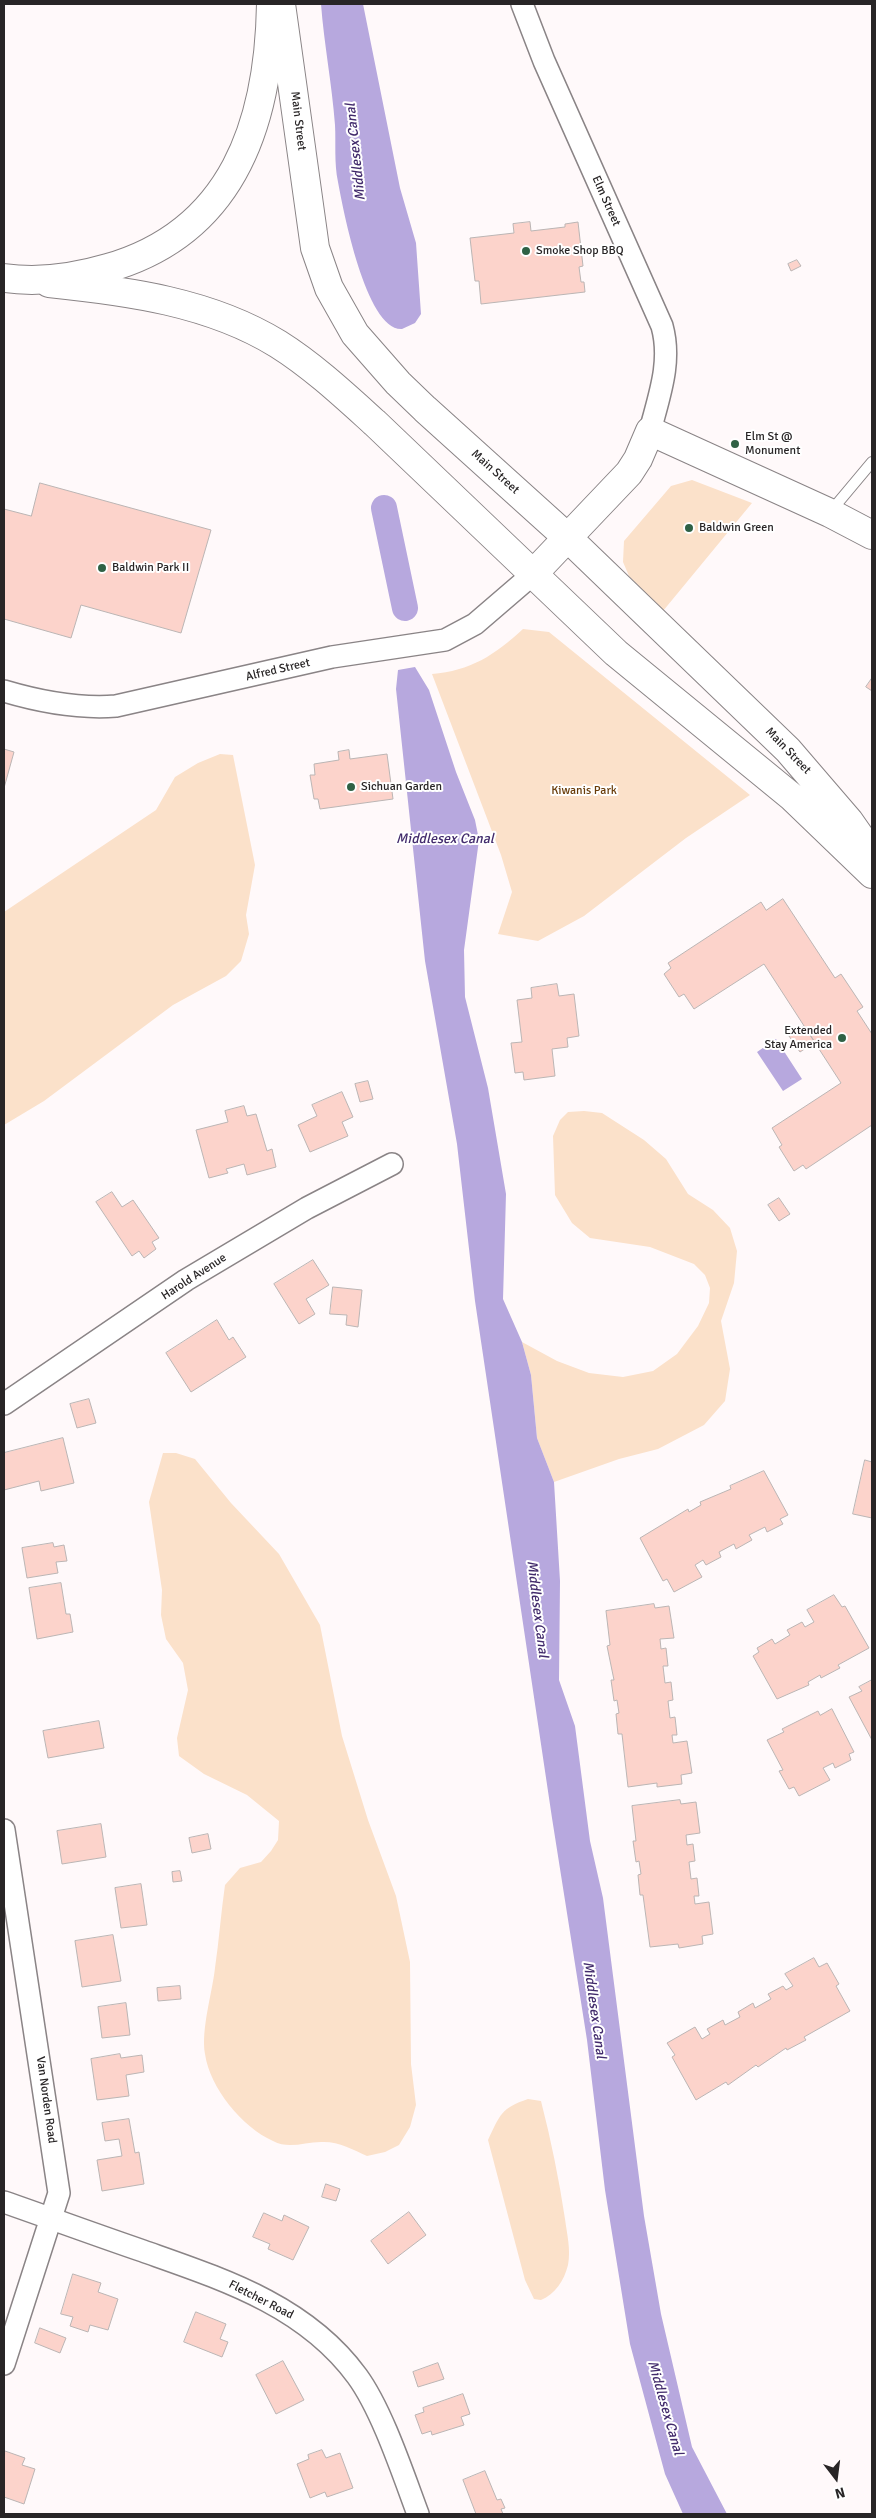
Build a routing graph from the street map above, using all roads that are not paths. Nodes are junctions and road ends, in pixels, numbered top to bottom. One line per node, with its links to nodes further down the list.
1 (271, 4): 4 (main road)
2 (281, 4): 9 (main road, Main Street)
3 (522, 4): 5 (street, Elm Street)
4 (14, 279): 10 (main road)
5 (650, 430): 7 (main road); 9 (main road, Elm Street)
6 (872, 462): 7 (lane)
7 (830, 512): 8 (main road)
8 (872, 535)
9 (569, 538): 10 (main road, Elm Street); 12 (main road, Main Street)
10 (532, 575): 11 (street, Alfred Street); 13 (main road)
11 (4, 691)
12 (872, 854)
13 (872, 874)
14 (392, 1164): 15 (street, Harold Avenue)
15 (4, 1404)
16 (4, 1830): 18 (street, Van Norden Road)
17 (4, 2202): 18 (street, Fletcher Road)
18 (52, 2219): 19 (street, Van Norden Road); 20 (street, Fletcher Road)
19 (4, 2364)
20 (418, 2514)

